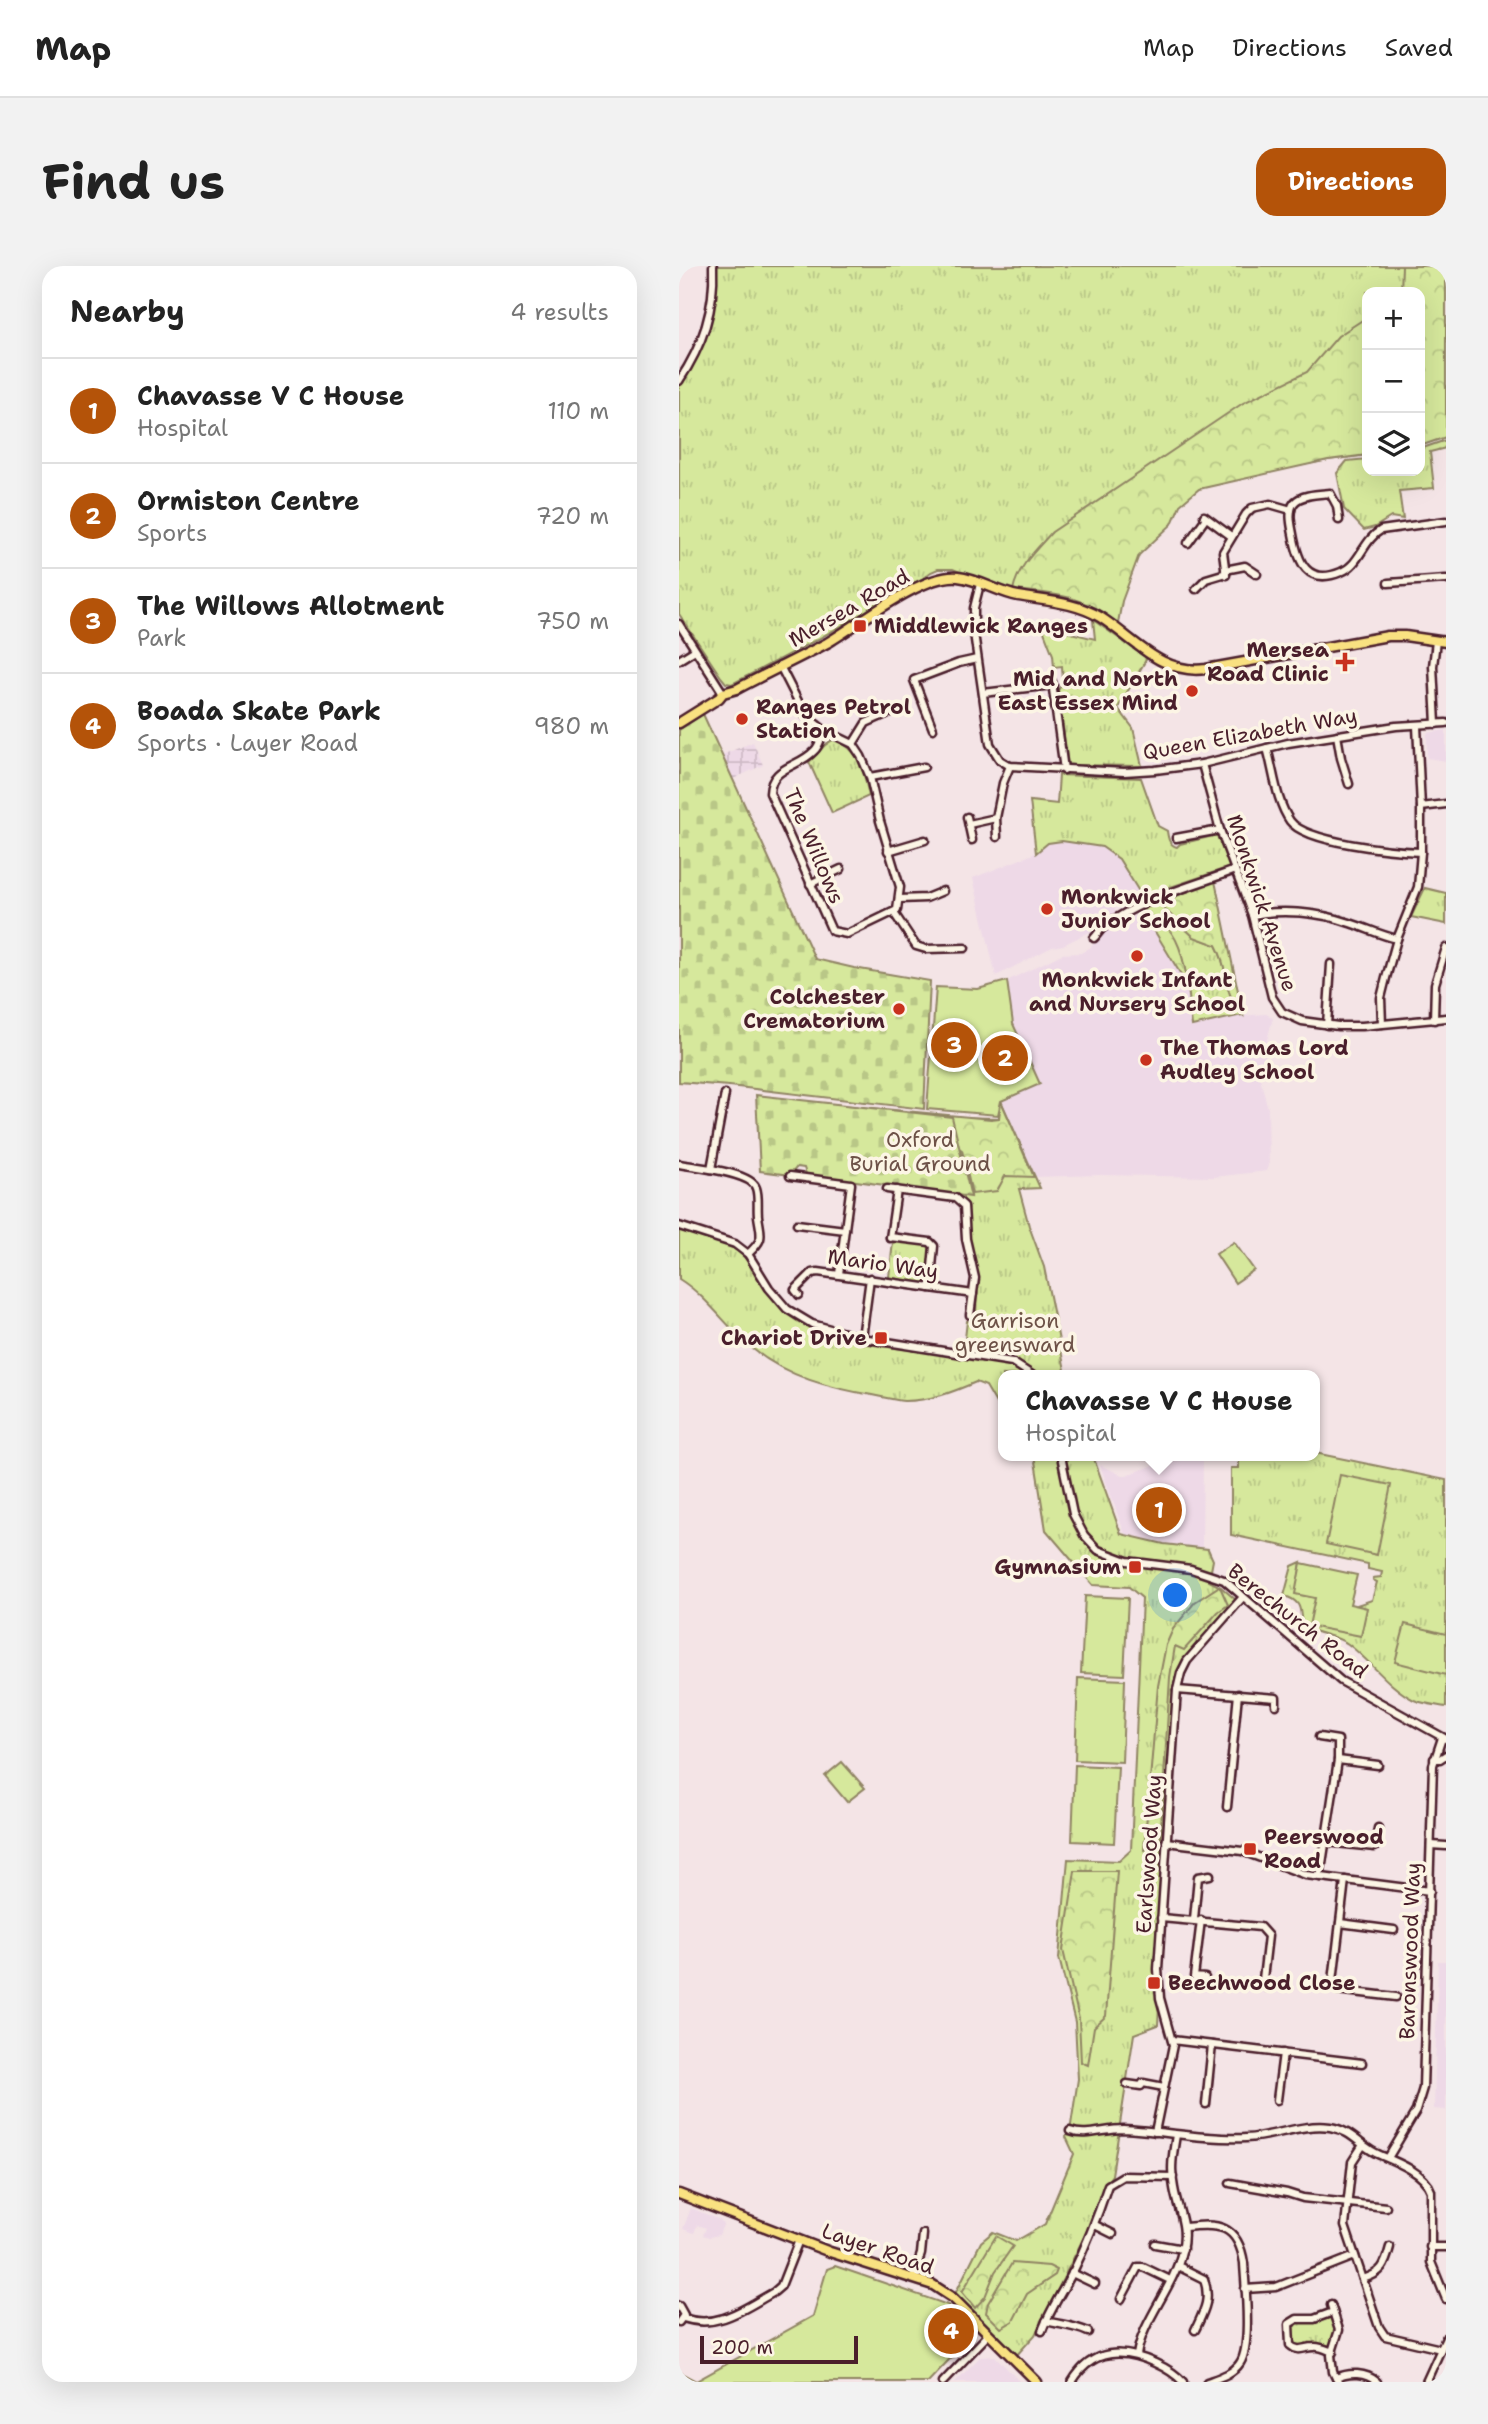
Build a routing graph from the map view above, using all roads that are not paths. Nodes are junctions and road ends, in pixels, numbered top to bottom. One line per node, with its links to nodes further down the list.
1 (713, 266): 2 (street)
2 (679, 381)
3 (1291, 510): 5 (street); 7 (street); 8 (street)
4 (1395, 517): 7 (street)
5 (1339, 520)
6 (1446, 521): 7 (street)
7 (1397, 527)
8 (1231, 536): 9 (street); 10 (street)
9 (1188, 543)
10 (1226, 573): 11 (street); 16 (street)
11 (1257, 574)
12 (1446, 579): 13 (street)
13 (1411, 580): 14 (street); 17 (street)
14 (1388, 583)
15 (980, 584): 19 (main road, Mersea Road); 22 (street); 24 (main road, Mersea Road)
16 (1196, 589)
17 (1413, 589)
18 (679, 624): 21 (street)
19 (1436, 641): 20 (main road, Mersea Road); 30 (street)
20 (1446, 642)
21 (695, 650): 23 (street); 27 (street)
22 (977, 659): 25 (street); 28 (street)
23 (679, 660)
24 (780, 666): 27 (main road, Mersea Road); 35 (street)
25 (915, 680): 26 (street); 34 (street)
26 (905, 683)
27 (723, 693): 31 (main road, Mersea Road)
28 (983, 693): 40 (street); 42 (street)
29 (893, 711): 37 (street)
30 (1436, 721): 32 (street, Queen Elizabeth Way); 33 (street, Queen Elizabeth Way)
31 (679, 723)
32 (1446, 723)
33 (1417, 726): 36 (street, Queen Elizabeth Way); 46 (street)
34 (933, 729)
35 (824, 730): 37 (street); 57 (street, The Willows)
36 (1337, 735): 38 (street, Queen Elizabeth Way); 44 (street)
37 (853, 744): 43 (street)
38 (1267, 748): 39 (street, Queen Elizabeth Way); 54 (street)
39 (1202, 764): 42 (street, Queen Elizabeth Way); 48 (street, Monkwick Avenue)
40 (1010, 766): 42 (street, Queen Elizabeth Way); 47 (street)
41 (924, 767): 43 (street)
42 (1064, 770)
43 (870, 777): 53 (street)
44 (1349, 784)
45 (1446, 804): 46 (street)
46 (1421, 807): 54 (street)
47 (996, 818): 49 (street); 52 (street)
48 (1220, 830): 50 (street); 56 (street, Monkwick Avenue)
49 (997, 837)
50 (1176, 837)
51 (925, 840): 53 (street)
52 (972, 840)
53 (888, 851): 59 (street)
54 (1422, 852): 63 (street)
55 (841, 869): 57 (street)
56 (1235, 870): 61 (street, Monkwick Avenue); 62 (street)
57 (810, 884): 60 (street, The Willows)
58 (943, 891): 59 (street)
59 (900, 899): 60 (street)
60 (894, 913): 64 (street)
61 (1252, 915): 63 (street); 70 (street, Monkwick Avenue)
62 (1094, 938)
63 (1397, 939): 69 (street)
64 (965, 948)
65 (1446, 948): 68 (street)
66 (1331, 964): 70 (street)
67 (1446, 1018): 68 (street, Monkwick Avenue)
68 (1434, 1020): 69 (street, Monkwick Avenue)
69 (1382, 1024): 70 (street, Monkwick Avenue)
70 (1327, 1025)
71 (725, 1094): 73 (street)
72 (679, 1164): 73 (street)
73 (711, 1169): 84 (street)
74 (790, 1176): 75 (street)
75 (851, 1184): 76 (street); 83 (street)
76 (861, 1185)
77 (887, 1189): 78 (street)
78 (897, 1190): 88 (street); 89 (street)
79 (808, 1215): 81 (street)
80 (797, 1224): 81 (street)
81 (806, 1225): 83 (street)
82 (679, 1226): 84 (street)
83 (845, 1230): 85 (street)
84 (748, 1254): 91 (street)
85 (839, 1274): 86 (street, Mario Way); 87 (street, Mario Way)
86 (870, 1278): 88 (street, Mario Way); 91 (street)
87 (788, 1282)
88 (930, 1288): 89 (street, Mario Way)
89 (973, 1294): 90 (street)
90 (970, 1315)
91 (862, 1338): 92 (street)
92 (1028, 1370)
93 (1062, 1461): 94 (street, Berechurch Road)
94 (1243, 1597): 95 (street, Earlswood Way); 99 (street, Berechurch Road)
95 (1177, 1690): 96 (street); 106 (street, Earlswood Way)
96 (1238, 1694): 97 (street); 104 (street)
97 (1276, 1705)
98 (1318, 1737): 102 (street)
99 (1444, 1739): 101 (street, Baronswood Way)
100 (1446, 1755): 101 (street)
101 (1434, 1759): 108 (street, Baronswood Way)
102 (1338, 1760): 103 (street); 107 (street)
103 (1378, 1765)
104 (1227, 1807)
105 (1378, 1828): 107 (street)
106 (1166, 1842): 111 (street); 114 (street, Earlswood Way)
107 (1326, 1842): 111 (street)
108 (1431, 1846): 109 (street); 113 (street, Baronswood Way)
109 (1446, 1846)
110 (1210, 1875): 115 (street)
111 (1320, 1877): 112 (street)
112 (1345, 1880): 113 (street); 116 (street)
113 (1430, 1891): 133 (street, Baronswood Way)
114 (1161, 1918): 115 (street); 121 (street, Earlswood Way)
115 (1197, 1920): 118 (street); 119 (street)
116 (1340, 1923): 117 (street); 120 (street)
117 (1394, 1930)
118 (1205, 1978)
119 (1267, 1987)
120 (1396, 1997)
121 (1172, 2040): 122 (street); 126 (street, Earlswood Way)
122 (1212, 2045): 123 (street); 128 (street)
123 (1283, 2053): 124 (street); 127 (street)
124 (1361, 2063)
125 (1127, 2084): 126 (street)
126 (1164, 2087): 130 (street, Earlswood Way)
127 (1277, 2100)
128 (1206, 2104)
129 (1070, 2131): 130 (street)
130 (1155, 2132): 131 (street)
131 (1176, 2135): 132 (street); 134 (street)
132 (1363, 2145): 133 (street); 137 (street)
133 (1388, 2158): 146 (street)
134 (1173, 2177): 139 (street); 140 (street)
135 (1230, 2183): 137 (street)
136 (679, 2194): 143 (main road, Layer Road)
137 (1347, 2204): 138 (street); 149 (street)
138 (1386, 2207)
139 (1095, 2225): 142 (street); 151 (street)
140 (1185, 2227): 148 (street); 156 (street)
141 (922, 2234): 152 (street)
142 (1113, 2234)
143 (799, 2240): 152 (main road, Layer Road); 160 (street)
144 (1155, 2244): 148 (street)
145 (1390, 2247): 153 (street)
146 (1430, 2247): 147 (street); 158 (street)
147 (1446, 2247)
148 (1183, 2249): 150 (street)
149 (1355, 2256): 153 (street); 156 (street)
150 (1178, 2266): 154 (street); 162 (street)
151 (1072, 2273): 155 (street); 161 (street)
152 (913, 2278): 165 (main road, Layer Road)
153 (1363, 2279): 167 (street)
154 (1170, 2280): 157 (street); 169 (street)
155 (1095, 2284)
156 (1245, 2289): 175 (street)
157 (1121, 2299)
158 (1446, 2300)
159 (679, 2306): 160 (street)
160 (681, 2320)
161 (1046, 2320): 163 (street); 164 (street)
162 (1195, 2330)
163 (1042, 2331)
164 (1088, 2332)
165 (989, 2334): 171 (street); 172 (main road, Layer Road)
166 (1446, 2338): 167 (street)
167 (1441, 2350): 177 (street)
168 (1333, 2352): 168 (street); 170 (street)
169 (1137, 2355): 173 (street); 174 (street)
170 (1337, 2380): 176 (street)
171 (943, 2382)
172 (1037, 2382)
173 (1072, 2382)
174 (1183, 2382)
175 (1207, 2382)
176 (1377, 2382)
177 (1426, 2382)

